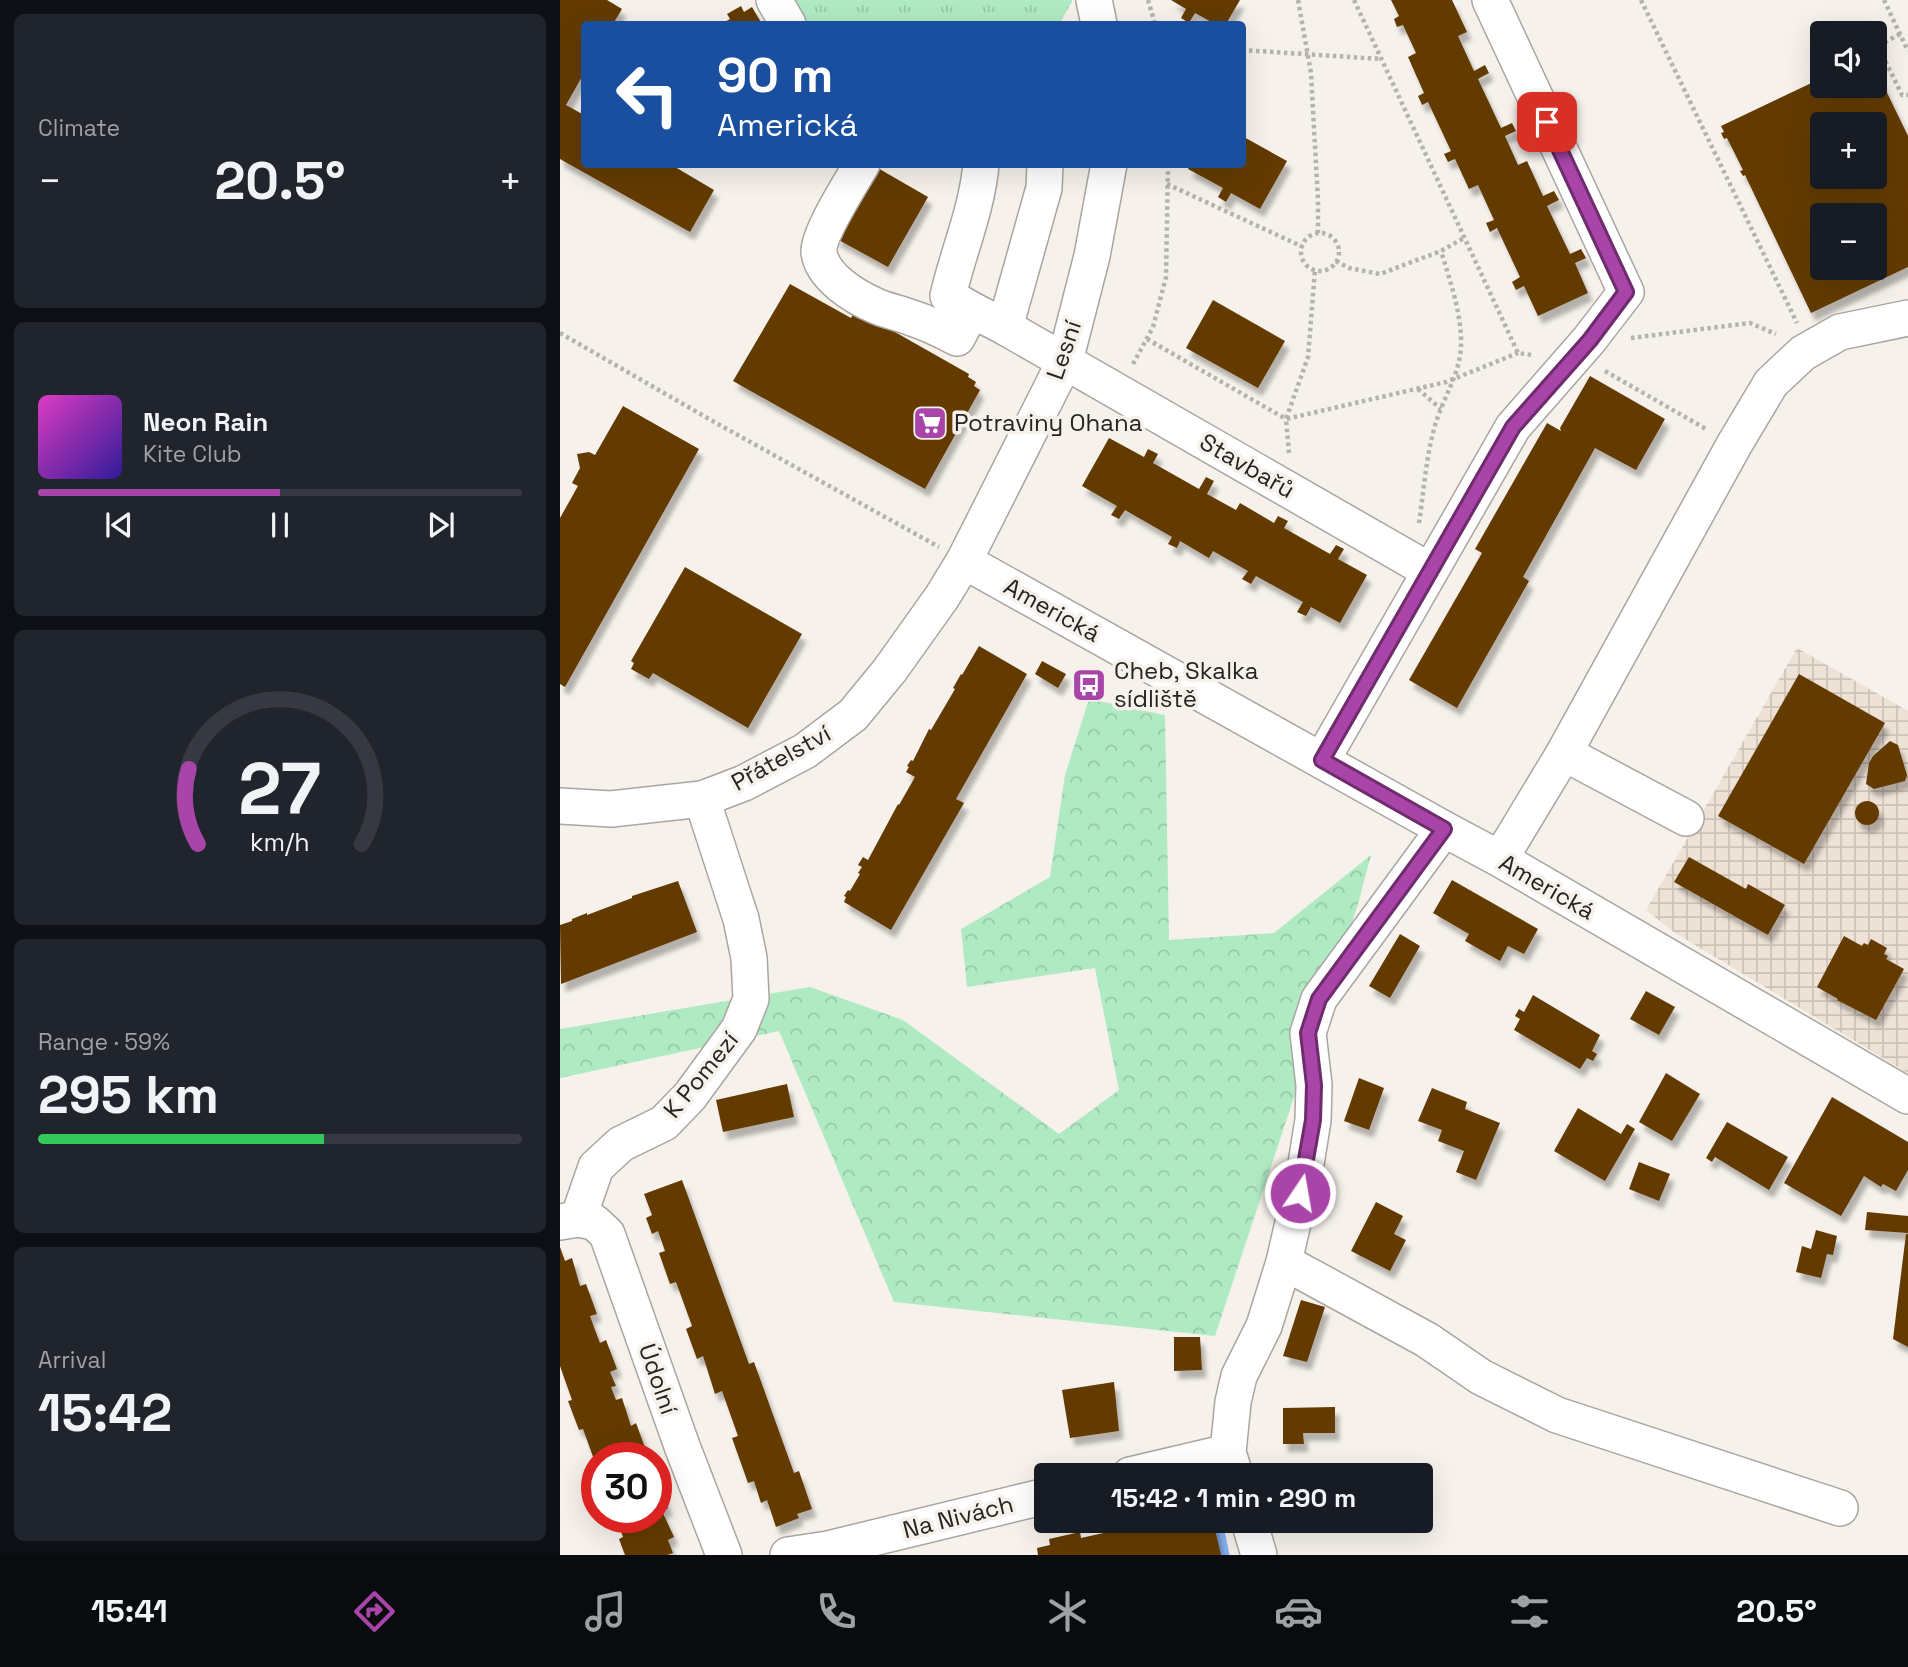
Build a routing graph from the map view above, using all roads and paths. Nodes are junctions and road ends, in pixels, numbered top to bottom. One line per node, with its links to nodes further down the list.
1 (774, 0): 8 (street)
2 (1148, 0): 9 (path)
3 (1298, 0): 13 (path)
4 (1354, 0): 14 (path)
5 (1490, 0): 35 (street)
6 (1640, 0): 33 (path)
7 (1884, 0): 10 (path)
8 (786, 21)
9 (1154, 21)
10 (1900, 34): 12 (path); 15 (path)
11 (1246, 50): 13 (path)
12 (1908, 51)
13 (1308, 54): 14 (path); 22 (path)
14 (1382, 59): 23 (path)
15 (1908, 95)
16 (860, 168): 28 (street)
17 (980, 168): 28 (street, Stavbařů)
18 (1045, 168): 30 (street)
19 (1108, 168): 36 (street, Lesní)
20 (1168, 168): 21 (path)
21 (1167, 184): 24 (path); 32 (path)
22 (1318, 233): 24 (path); 26 (path)
23 (1464, 237): 25 (path); 34 (path)
24 (1301, 246): 27 (path)
25 (1441, 251): 26 (path); 37 (path)
26 (1336, 261): 27 (path)
27 (1315, 270): 41 (path)
28 (972, 310): 30 (street, Stavbařů)
29 (1908, 318): 33 (street)
30 (1005, 327): 36 (street, Stavbařů)
31 (560, 333): 43 (path)
32 (1147, 339): 39 (path); 41 (path)
33 (1809, 349): 35 (path); 42 (street)
34 (1518, 353): 35 (path); 37 (path)
35 (1578, 353): 42 (path); 44 (street)
36 (1065, 361): 39 (street, Stavbařů); 43 (street, Lesní)
37 (1454, 379): 38 (path); 40 (path)
38 (1417, 389): 40 (path); 41 (path)
39 (1118, 392): 44 (street, Stavbařů)
40 (1441, 409): 44 (path)
41 (1286, 419)
42 (1734, 444): 45 (street)
43 (964, 561): 46 (street, Americká); 47 (street, Přátelství)
44 (1422, 567): 46 (street)
45 (1564, 753): 49 (street); 51 (street)
46 (1322, 760): 50 (street, Americká)
47 (702, 799): 48 (street, Přátelství); 53 (street, K Pomezí)
48 (560, 806)
49 (1686, 818)
50 (1444, 829): 51 (street, Americká); 54 (street)
51 (1500, 859): 52 (street, Americká)
52 (1908, 1096)
53 (569, 1221): 59 (street, Údolní)
54 (1284, 1262): 55 (street); 57 (street)
55 (1231, 1463)
56 (1034, 1499): 60 (street, Na Nivách)
57 (1839, 1508)
58 (1253, 1533): 61 (street)
59 (724, 1555)
60 (788, 1555)
61 (1259, 1555)

